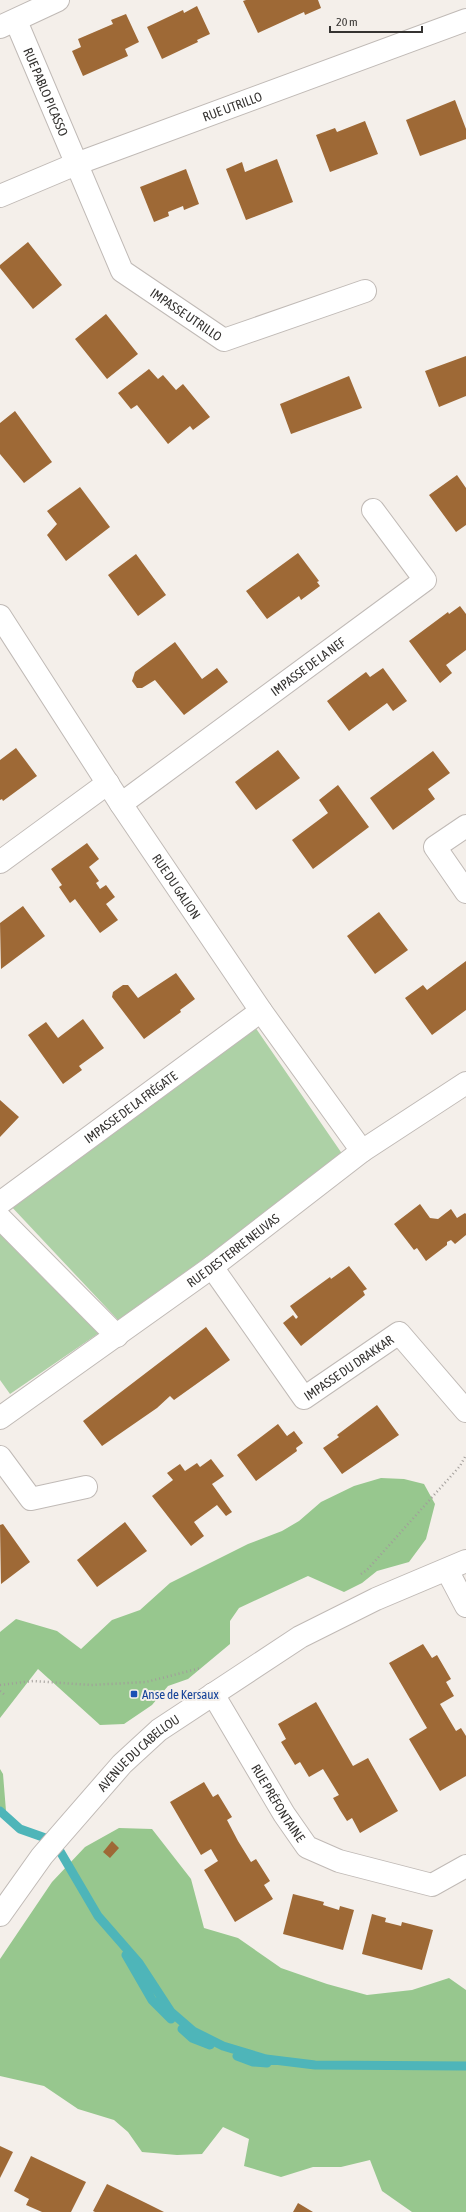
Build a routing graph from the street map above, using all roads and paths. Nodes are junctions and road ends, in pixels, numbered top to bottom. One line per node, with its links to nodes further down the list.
1 (58, 0): 3 (street, RUE PABLO PICASSO)
2 (466, 20): 4 (street, RUE UTRILLO)
3 (8, 24): 4 (street, RUE PABLO PICASSO)
4 (76, 164): 5 (street, RUE UTRILLO); 6 (street, IMPASSE UTRILLO)
5 (0, 196)
6 (365, 291)
7 (373, 510): 10 (street, IMPASSE DE LA NEF)
8 (0, 616): 9 (street, RUE DU GALION)
9 (108, 783): 10 (street, RUE DU GALION); 12 (street)
10 (121, 804): 14 (street, RUE DU GALION)
11 (466, 826): 13 (street)
12 (0, 862)
13 (466, 892)
14 (261, 1011): 16 (street, RUE DU GALION); 17 (street, IMPASSE DE LA FRÉGATE)
15 (466, 1083): 16 (street, RUE DES TERRE NEUVAS)
16 (362, 1152): 19 (street, RUE DES TERRE NEUVAS)
17 (0, 1203)
18 (0, 1218): 20 (street)
19 (212, 1267): 20 (street, RUE DES TERRE NEUVAS); 21 (street, IMPASSE DU DRAKKAR)
20 (117, 1336): 22 (street, RUE DES TERRE NEUVAS)
21 (466, 1411)
22 (0, 1418)
23 (466, 1455): 27 (path)
24 (0, 1457): 25 (street)
25 (86, 1487)
26 (456, 1565): 28 (street); 32 (street, AVENUE DU CABELLOU)
27 (354, 1578)
28 (466, 1606)
29 (207, 1665): 30 (path)
30 (0, 1685)
31 (0, 1691): 33 (path)
32 (213, 1694): 34 (street, RUE PRÉFONTAINE); 35 (street, AVENUE DU CABELLOU)
33 (5, 1695)
34 (466, 1866)
35 (0, 1915)

